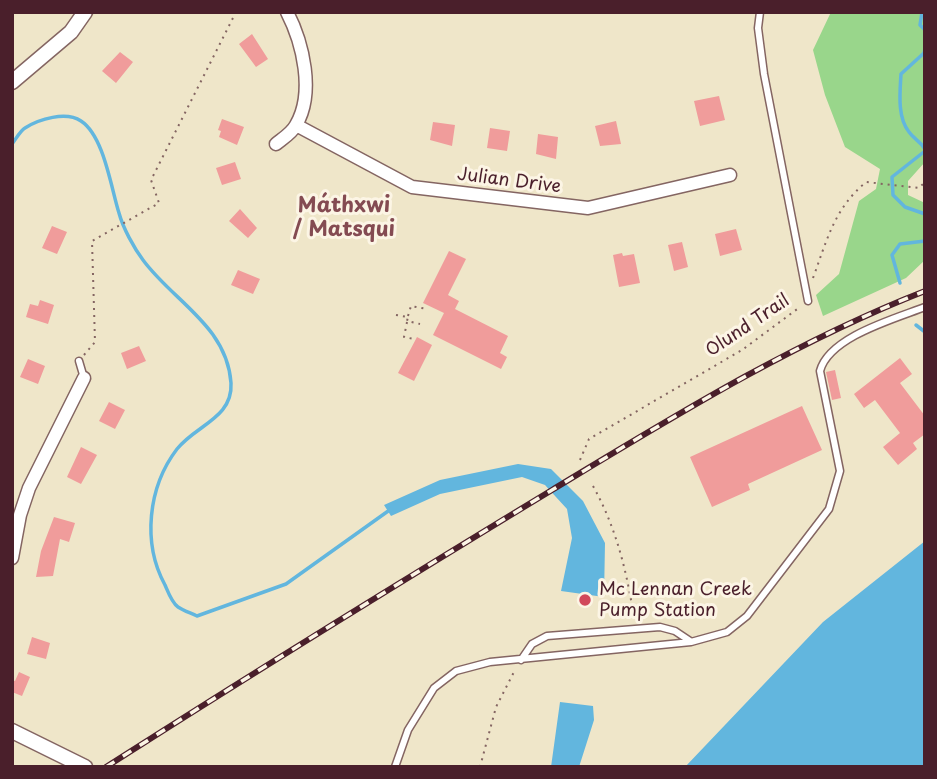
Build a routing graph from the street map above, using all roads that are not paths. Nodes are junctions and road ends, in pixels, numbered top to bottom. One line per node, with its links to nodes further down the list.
1 (85, 12): 4 (street)
2 (287, 12): 5 (street)
3 (760, 12): 8 (lane)
4 (12, 82)
5 (296, 125): 6 (street); 7 (street, Julian Drive)
6 (276, 144)
7 (730, 175)
8 (808, 301)
9 (925, 307): 13 (lane)
10 (79, 361): 11 (lane)
11 (84, 378): 12 (street)
12 (12, 558)
13 (691, 642): 14 (lane); 14 (lane)
14 (521, 660): 17 (lane)
15 (12, 731): 16 (street)
16 (85, 767)
17 (395, 767)

